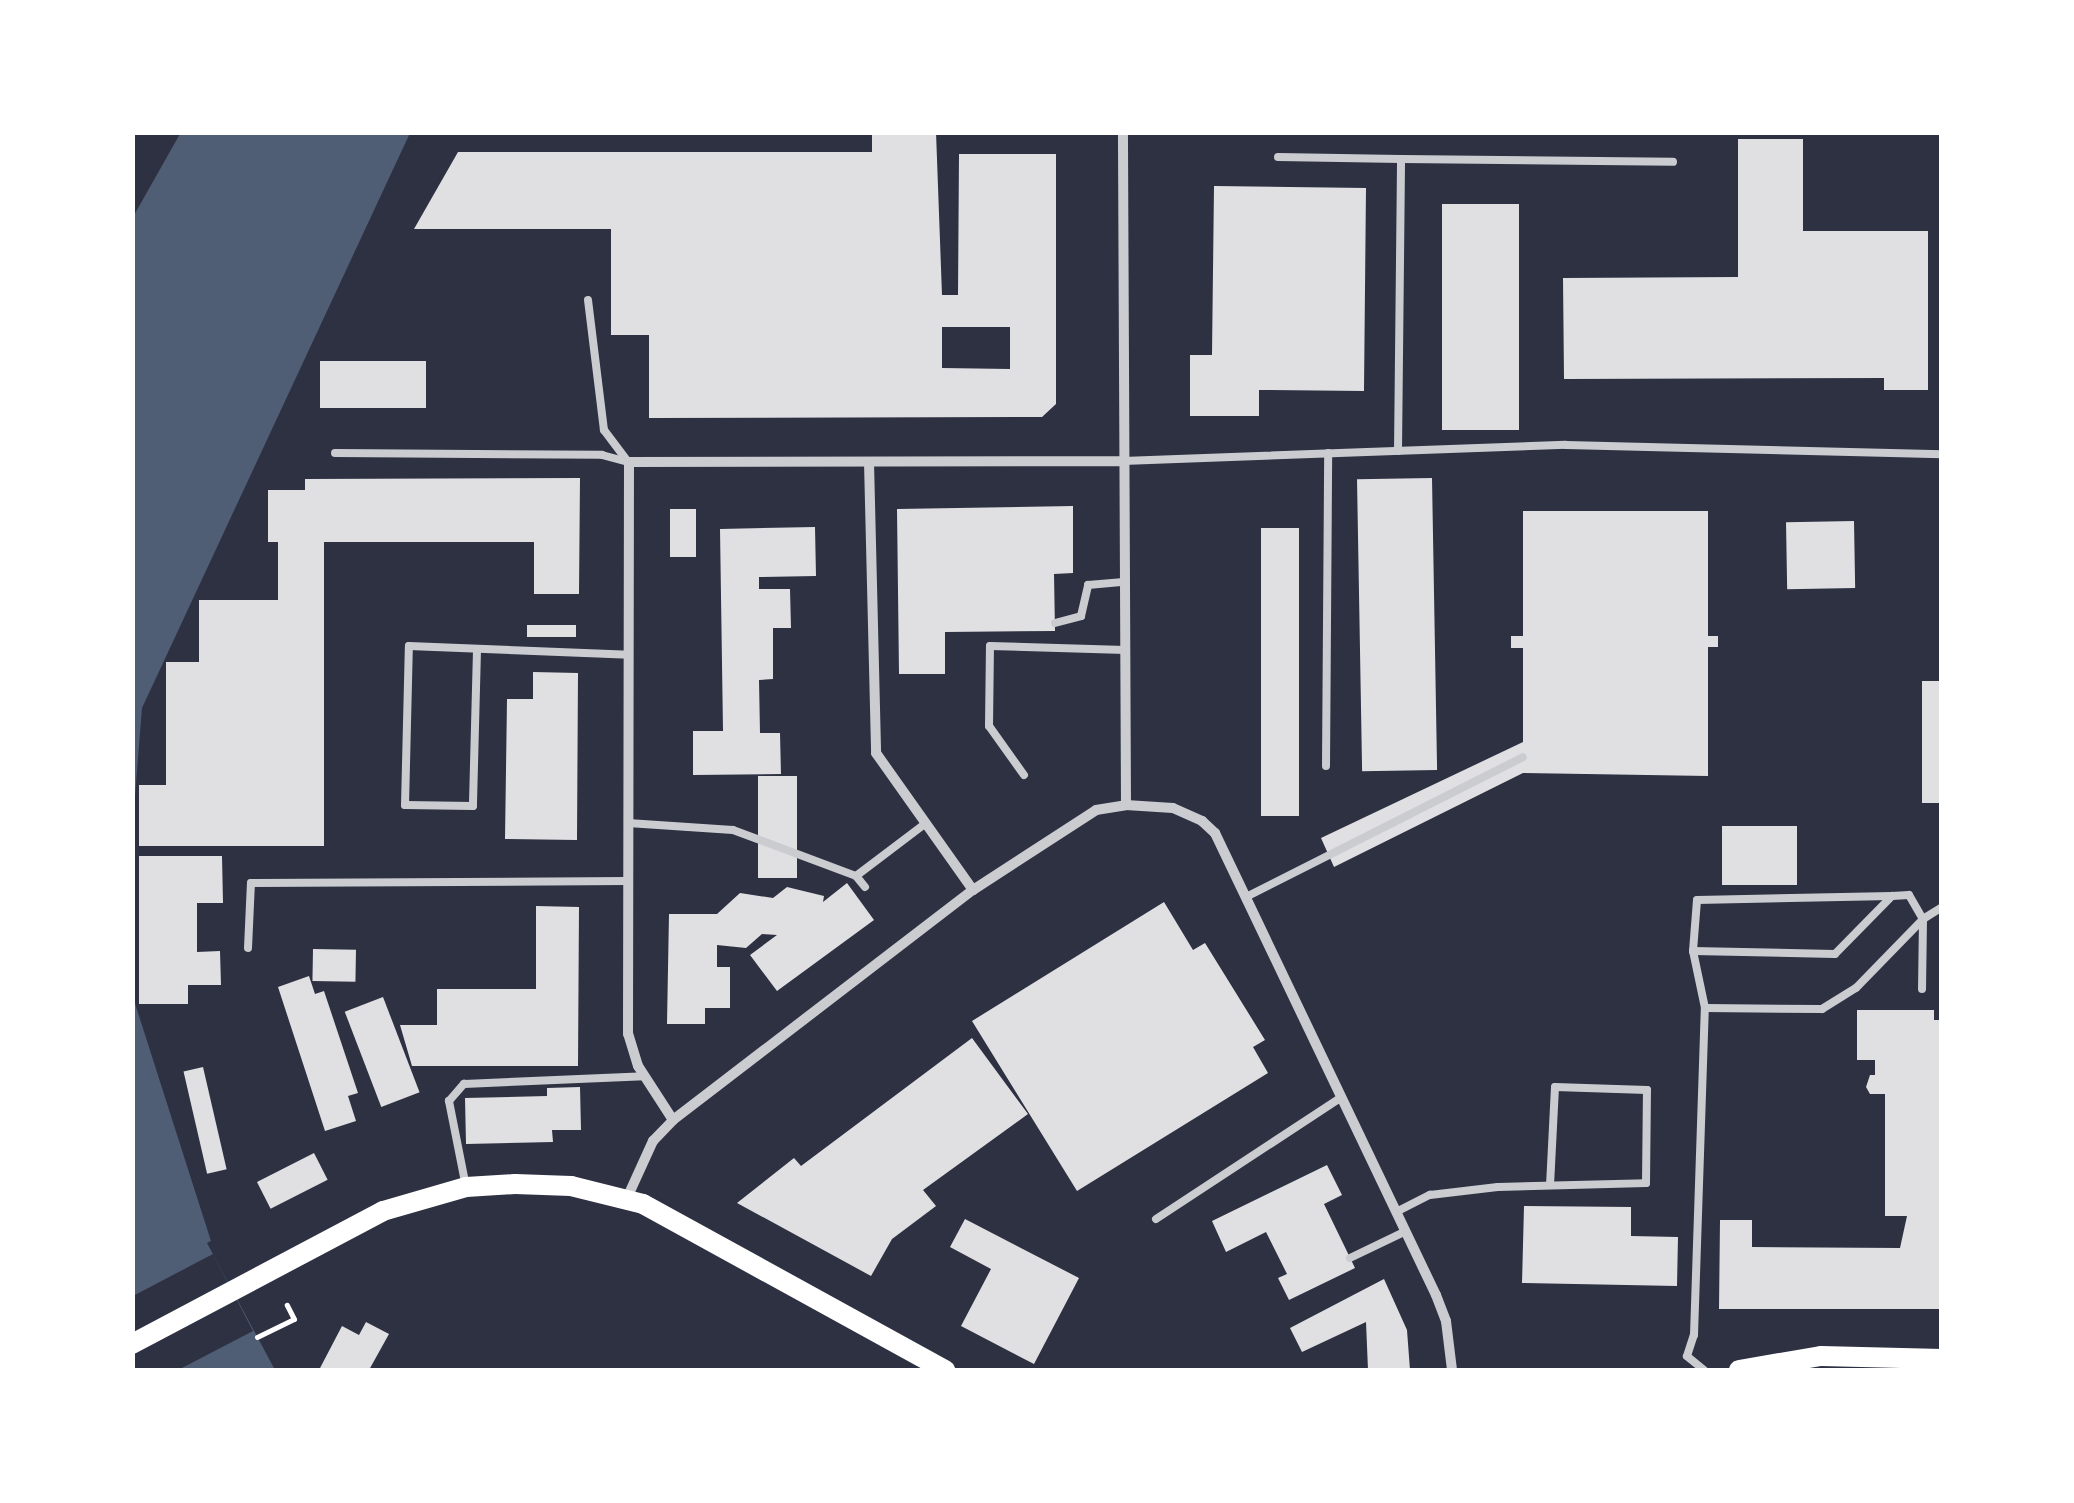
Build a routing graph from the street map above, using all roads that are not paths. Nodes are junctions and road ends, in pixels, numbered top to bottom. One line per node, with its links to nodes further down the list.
1 (1123, 132): 12 (street)
2 (1278, 157): 3 (lane)
3 (1402, 159): 4 (lane); 6 (lane)
4 (1673, 162)
5 (588, 300): 10 (lane)
6 (1398, 450): 7 (lane); 9 (lane)
7 (1328, 452): 12 (lane); 19 (lane)
8 (335, 454): 10 (lane)
9 (1942, 454)
10 (629, 462): 11 (street); 17 (street)
11 (869, 462): 12 (street); 23 (street)
12 (1123, 462): 13 (street)
13 (1124, 582): 14 (lane); 16 (street)
14 (1055, 623)
15 (478, 650): 15 (lane); 17 (lane)
16 (1125, 650): 20 (lane); 21 (street)
17 (629, 655): 22 (street)
18 (1523, 757): 28 (lane)
19 (1326, 766)
20 (1024, 775)
21 (1126, 805): 27 (street); 28 (street)
22 (628, 823): 24 (lane); 25 (street)
23 (926, 823): 24 (lane); 27 (street)
24 (856, 876): 26 (lane)
25 (628, 881): 32 (lane); 36 (street)
26 (865, 887)
27 (973, 890): 38 (street)
28 (1246, 896): 37 (street)
29 (1892, 896): 31 (lane); 33 (lane); 33 (lane)
30 (1942, 907): 31 (lane)
31 (1923, 919): 34 (lane); 35 (lane)
32 (248, 948)
33 (1692, 951): 35 (lane)
34 (1922, 989)
35 (1705, 1008): 50 (lane)
36 (644, 1076): 38 (street); 40 (lane)
37 (1342, 1097): 42 (street); 43 (lane)
38 (673, 1120): 41 (street)
39 (1550, 1184): 39 (lane); 42 (lane)
40 (466, 1187): 41 (main road); 46 (main road)
41 (627, 1198): 48 (main road)
42 (1396, 1212): 44 (street)
43 (1156, 1219)
44 (1406, 1231): 45 (lane); 49 (street)
45 (1350, 1258)
46 (132, 1344)
47 (1942, 1359): 51 (main road)
48 (945, 1370)
49 (1452, 1370)
50 (1704, 1370)
51 (1738, 1370)

